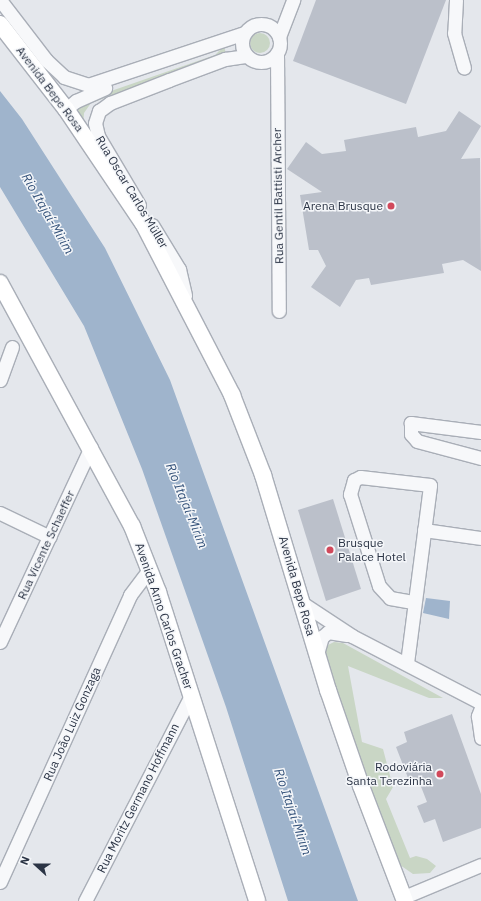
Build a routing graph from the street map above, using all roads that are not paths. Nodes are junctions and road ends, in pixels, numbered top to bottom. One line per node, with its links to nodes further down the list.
1 (0, 0): 9 (street)
2 (292, 0): 5 (street); 7 (street)
3 (456, 0): 13 (street)
4 (0, 24): 15 (main road, Avenida Bepe Rosa)
5 (266, 24): 6 (street); 7 (street)
6 (244, 33): 9 (street); 11 (street)
7 (279, 37): 10 (street)
8 (0, 39): 16 (main road, Avenida Bepe Rosa)
9 (219, 42): 15 (street)
10 (277, 53): 12 (street); 14 (street, Rua Gentil Battisti Archer)
11 (247, 56): 12 (street); 19 (street, Rua Oscar Carlos Müller)
12 (265, 61): 14 (street, Rua Gentil Battisti Archer)
13 (464, 68)
14 (277, 82): 20 (street, Rua Gentil Battisti Archer)
15 (66, 108): 16 (main road, Rua Oscar Carlos Müller); 17 (main road, Avenida Bepe Rosa)
16 (89, 160): 17 (main road, Avenida Bepe Rosa)
17 (171, 279): 19 (main road, Avenida Bepe Rosa)
18 (0, 283): 21 (main road, Avenida Arno Carlos Gracher)
19 (188, 309): 33 (main road, Avenida Bepe Rosa)
20 (279, 311)
21 (29, 335): 22 (street); 25 (main road, Avenida Arno Carlos Gracher)
22 (6, 350): 23 (street)
23 (0, 380)
24 (481, 432): 26 (street)
25 (91, 447): 29 (street, Rua Vicente Schaeffer); 31 (main road, Avenida Arno Carlos Gracher)
26 (481, 458)
27 (0, 514): 29 (street)
28 (424, 530): 30 (street); 32 (street); 32 (street)
29 (50, 537): 35 (street, Rua Vicente Schaeffer)
30 (481, 538)
31 (149, 570): 38 (main road, Avenida Arno Carlos Gracher); 43 (street, Rua João Luiz Gonzaga)
32 (413, 602): 37 (street)
33 (302, 603): 34 (street); 36 (main road, Avenida Bepe Rosa)
34 (352, 636): 36 (street); 37 (street)
35 (0, 642)
36 (317, 654): 44 (main road, Avenida Bepe Rosa)
37 (407, 663): 39 (street)
38 (191, 696): 45 (street, Rua Moritz Germano Hoffmann); 46 (main road, Avenida Arno Carlos Gracher)
39 (481, 703)
40 (481, 708): 41 (street)
41 (481, 738)
42 (481, 865): 44 (street)
43 (0, 882)
44 (405, 899)
45 (85, 901)
46 (258, 901)

